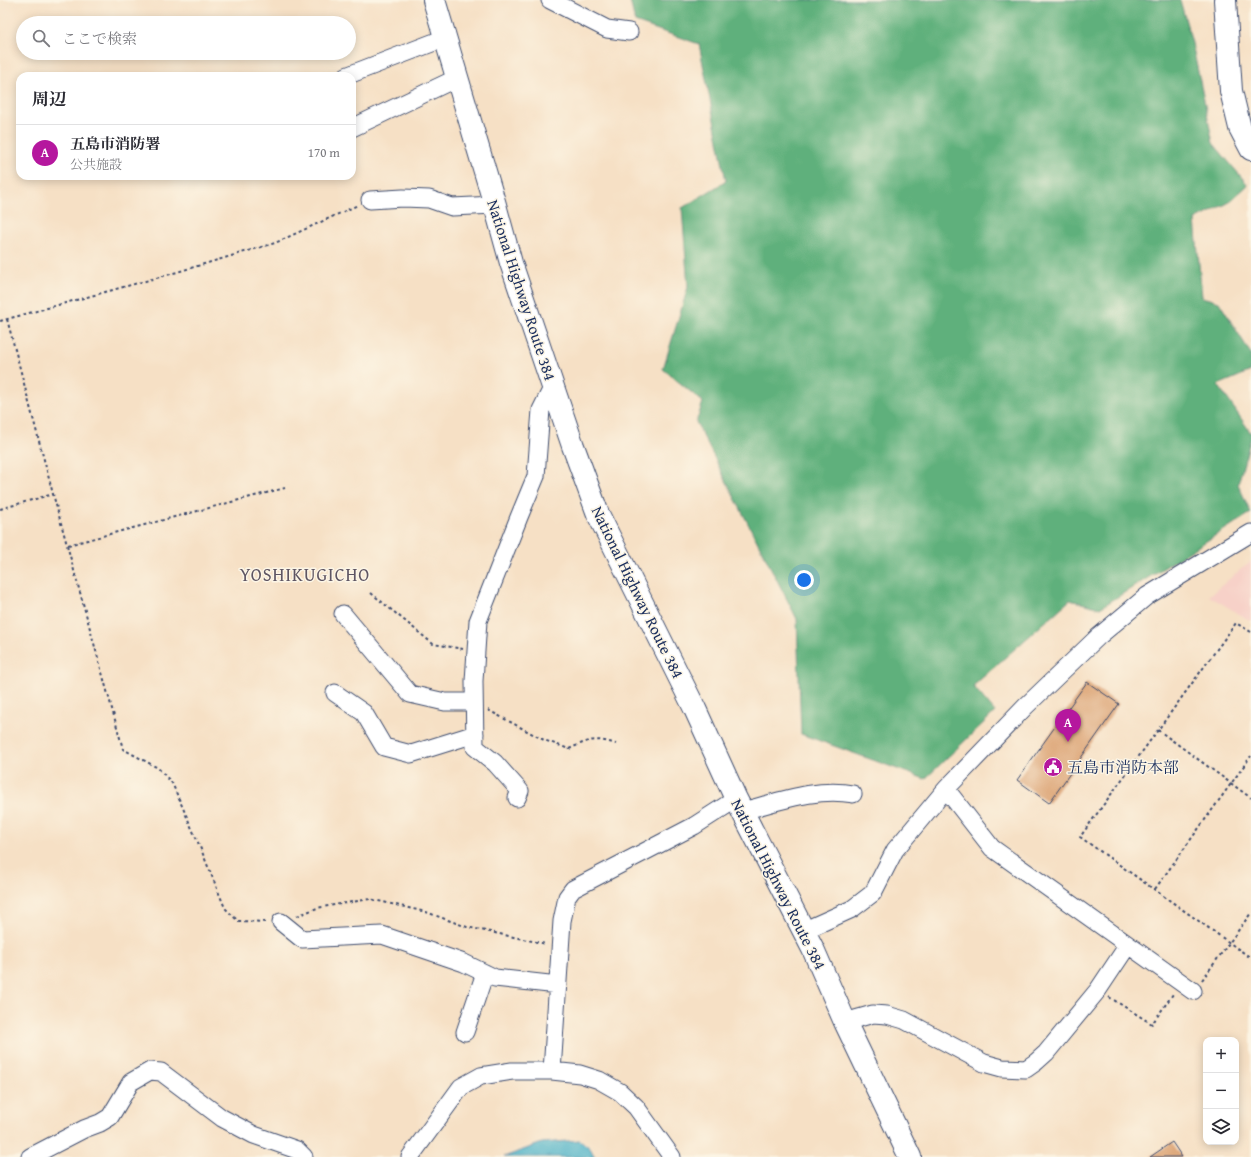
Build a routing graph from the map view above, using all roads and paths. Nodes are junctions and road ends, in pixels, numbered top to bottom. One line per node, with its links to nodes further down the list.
1 (434, 0): 5 (main road, National Highway Route 384)
2 (550, 0): 4 (street)
3 (1225, 0): 9 (main road)
4 (629, 32)
5 (445, 38): 6 (street); 7 (main road, National Highway Route 384)
6 (356, 72)
7 (457, 78): 8 (street); 11 (main road, National Highway Route 384)
8 (356, 126)
9 (1251, 149)
10 (370, 200): 11 (street); 12 (path)
11 (496, 205): 14 (main road, National Highway Route 384)
12 (7, 319): 13 (path); 16 (path)
13 (0, 321)
14 (553, 386): 23 (street); 35 (main road, National Highway Route 384)
15 (285, 488): 19 (path)
16 (53, 494): 17 (path); 19 (path)
17 (0, 509)
18 (1251, 533): 31 (street)
19 (68, 546): 38 (path)
20 (371, 593): 23 (path)
21 (343, 614): 25 (street)
22 (1251, 632): 26 (path)
23 (476, 652): 25 (street)
24 (335, 693): 27 (street)
25 (474, 702): 27 (street); 28 (path)
26 (1158, 730): 30 (path); 36 (path)
27 (475, 734): 33 (street)
28 (616, 744)
29 (1251, 756): 30 (path)
30 (1232, 783): 34 (path); 36 (path)
31 (946, 789): 39 (street); 41 (street)
32 (853, 794): 35 (street)
33 (517, 798)
34 (1251, 798)
35 (739, 805): 39 (main road, National Highway Route 384); 42 (street)
36 (1155, 889): 40 (path)
37 (1251, 913): 40 (path)
38 (281, 922): 42 (path); 44 (street)
39 (803, 931): 48 (main road, National Highway Route 384)
40 (1229, 943): 43 (path); 46 (path)
41 (1128, 945): 46 (street); 47 (street)
42 (560, 948): 45 (street)
43 (1251, 958)
44 (485, 974): 45 (street); 49 (street)
45 (558, 985): 50 (street)
46 (1187, 987): 47 (path)
47 (1098, 990): 48 (street)
48 (845, 1022): 55 (main road, National Highway Route 384)
49 (465, 1032)
50 (552, 1071): 53 (street); 54 (street)
51 (30, 1157): 52 (street)
52 (304, 1157)
53 (410, 1157)
54 (672, 1157)
55 (910, 1157)

